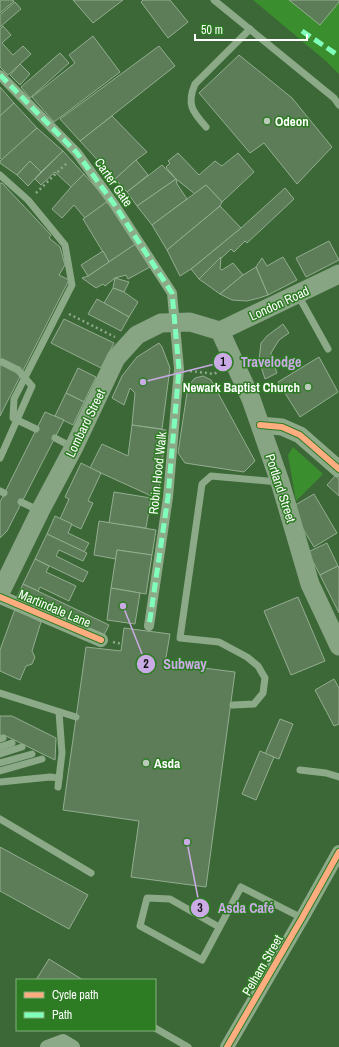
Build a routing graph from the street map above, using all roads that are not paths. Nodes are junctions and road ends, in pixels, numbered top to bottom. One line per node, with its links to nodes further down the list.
1 (214, 0): 2 (lane)
2 (250, 29): 4 (lane); 5 (lane)
3 (0, 75): 9 (street, Carter Gate)
4 (339, 105)
5 (206, 127)
6 (0, 175): 14 (lane)
7 (339, 274): 8 (main road, London Road)
8 (297, 294): 10 (main road, London Road); 11 (lane)
9 (176, 322): 10 (main road, Lombard Street); 16 (main road, Lombard Street); 24 (street, Robin Hood Walk)
10 (220, 331): 13 (main road, Portland Street)
11 (328, 349)
12 (2, 362): 17 (lane, bridge)
13 (260, 425): 18 (street); 19 (main road, Portland Street)
14 (36, 429)
15 (55, 438): 16 (lane)
16 (74, 447): 21 (main road, Lombard Street)
17 (0, 458)
18 (339, 469)
19 (280, 482): 26 (main road, Portland Street); 28 (lane)
20 (22, 502): 21 (lane)
21 (40, 511): 22 (main road, Lombard Street)
22 (0, 593)
23 (0, 597): 25 (street, Martindale Lane)
24 (149, 626)
25 (101, 640)
26 (339, 646)
27 (0, 693): 29 (lane)
28 (233, 705)
29 (59, 712): 30 (lane); 41 (lane)
30 (76, 717)
31 (12, 744): 32 (lane)
32 (0, 747)
33 (22, 747): 34 (lane)
34 (0, 754)
35 (32, 754): 37 (lane)
36 (42, 759): 39 (lane)
37 (0, 763)
38 (300, 770): 40 (lane)
39 (0, 771)
40 (339, 777)
41 (59, 778): 42 (lane); 43 (lane)
42 (0, 782)
43 (58, 787)
44 (0, 819): 46 (lane)
45 (339, 852): 47 (street, Pelham Street)
46 (90, 873)
47 (302, 918): 48 (lane); 53 (street, Pelham Street)
48 (219, 927): 48 (lane)
49 (156, 1029): 52 (lane)
50 (47, 1047): 51 (street)
51 (73, 1047)
52 (188, 1047)
53 (227, 1047)

